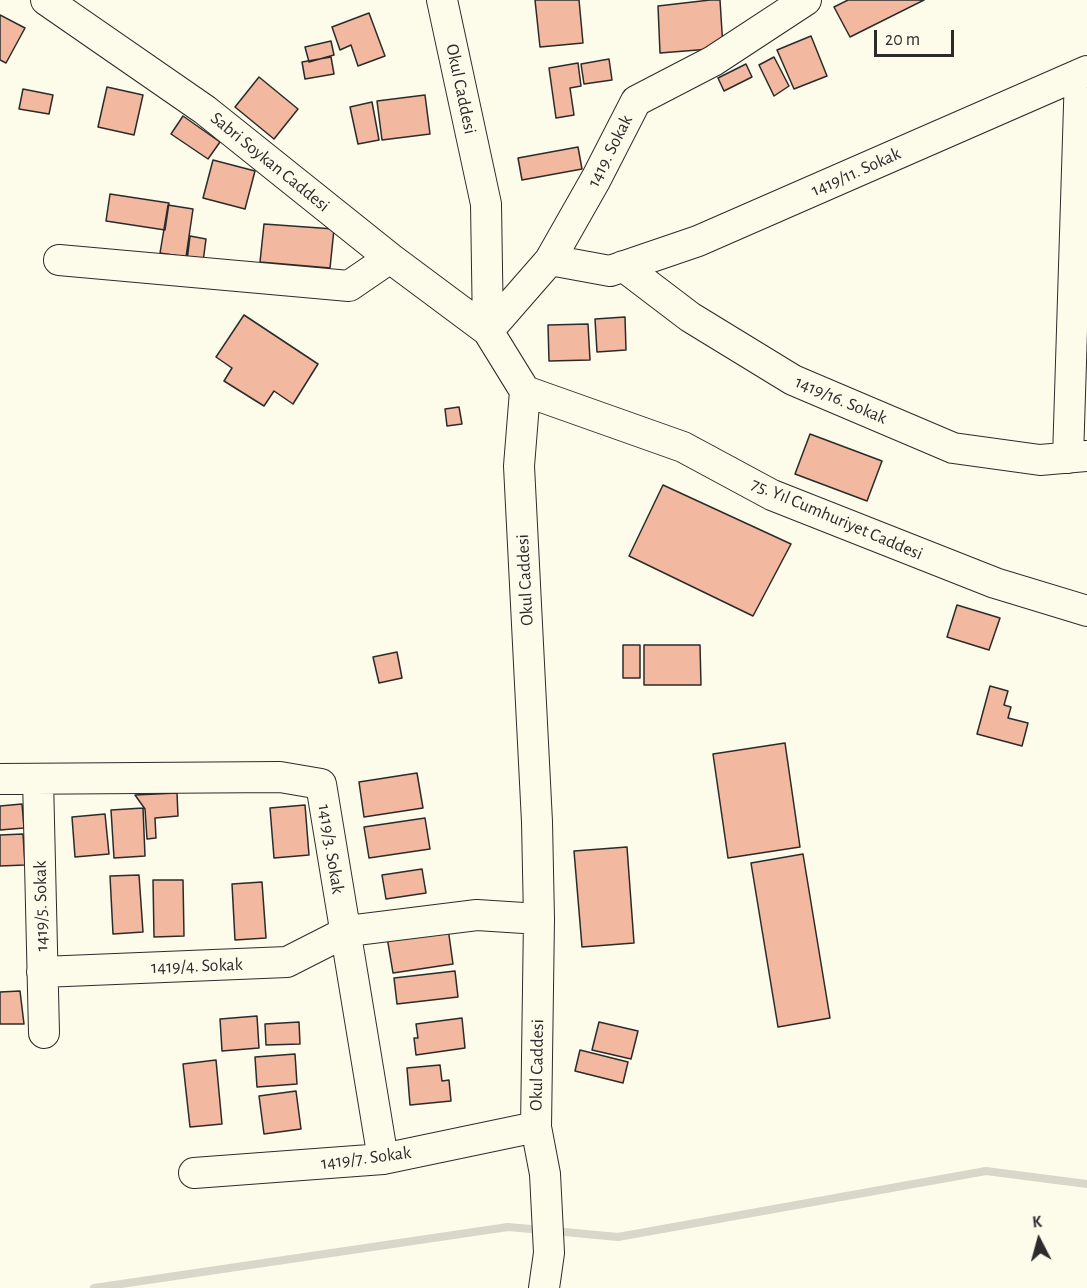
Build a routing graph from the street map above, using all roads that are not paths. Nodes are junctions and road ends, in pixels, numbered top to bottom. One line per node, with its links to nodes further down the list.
1 (46, 0): 5 (street, Sabri Soykan Caddesi)
2 (442, 0): 9 (street, Okul Caddesi)
3 (806, 0): 7 (street, 1419. Sokak)
4 (1083, 73): 8 (street, 1419/11. Sokak); 11 (street)
5 (390, 258): 6 (street); 9 (street, Sabri Soykan Caddesi)
6 (59, 260)
7 (550, 261): 8 (street, 1419/11. Sokak); 9 (street, 1419. Sokak)
8 (624, 266): 11 (street, 1419/16. Sokak)
9 (488, 331): 10 (street)
10 (525, 391): 12 (street, 75. Yıl Cumhuriyet Caddesi); 15 (street, Okul Caddesi)
11 (1077, 457)
12 (1087, 611)
13 (0, 779): 14 (street, 1419/3. Sokak)
14 (38, 779): 16 (street, 1419/3. Sokak); 17 (street, 1419/5. Sokak)
15 (539, 919): 16 (street); 19 (street, Okul Caddesi)
16 (345, 932): 17 (street, 1419/4. Sokak); 20 (street, 1419/3. Sokak)
17 (42, 972): 18 (street, 1419/5. Sokak)
18 (44, 1033)
19 (537, 1127): 20 (street, 1419/7. Sokak); 22 (street, Okul Caddesi)
20 (383, 1159): 21 (street, 1419/7. Sokak)
21 (194, 1173)
22 (544, 1288)

